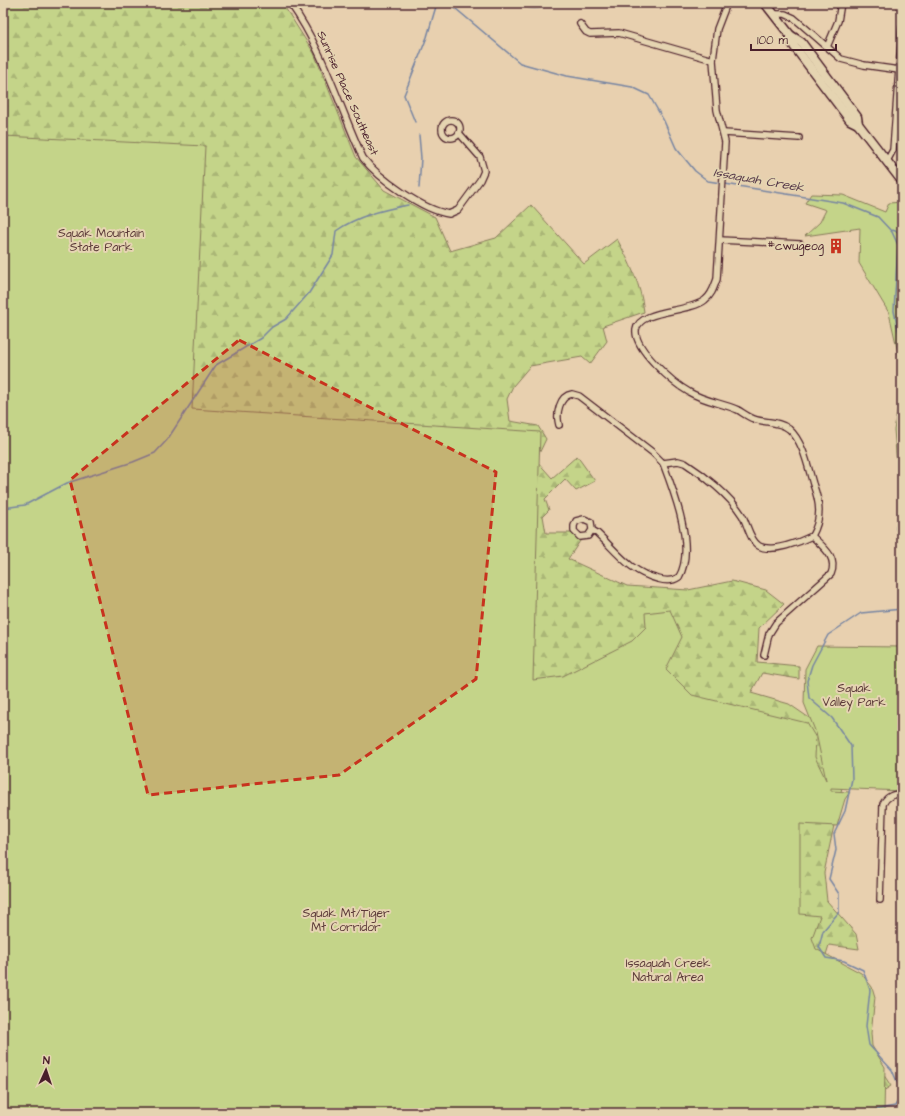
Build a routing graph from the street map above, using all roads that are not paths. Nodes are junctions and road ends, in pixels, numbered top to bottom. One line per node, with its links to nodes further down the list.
1 (290, 3): 11 (street, Sunrise Place Southeast)
2 (727, 3): 9 (street)
3 (765, 3): 5 (main road)
4 (841, 3): 8 (street)
5 (774, 14): 8 (street); 14 (main road)
6 (580, 24): 9 (street)
7 (902, 28): 10 (street)
8 (827, 47): 10 (street)
9 (713, 60): 12 (street)
10 (899, 70): 14 (street)
11 (459, 133)
12 (724, 133): 13 (street); 16 (street)
13 (799, 138)
14 (887, 161): 15 (main road)
15 (902, 181)
16 (720, 240): 17 (street); 21 (street)
17 (800, 244)
18 (559, 425): 19 (street)
19 (662, 463): 20 (street); 21 (street)
20 (592, 530)
21 (812, 536): 22 (street)
22 (764, 655)
23 (902, 794): 24 (street)
24 (880, 900)

